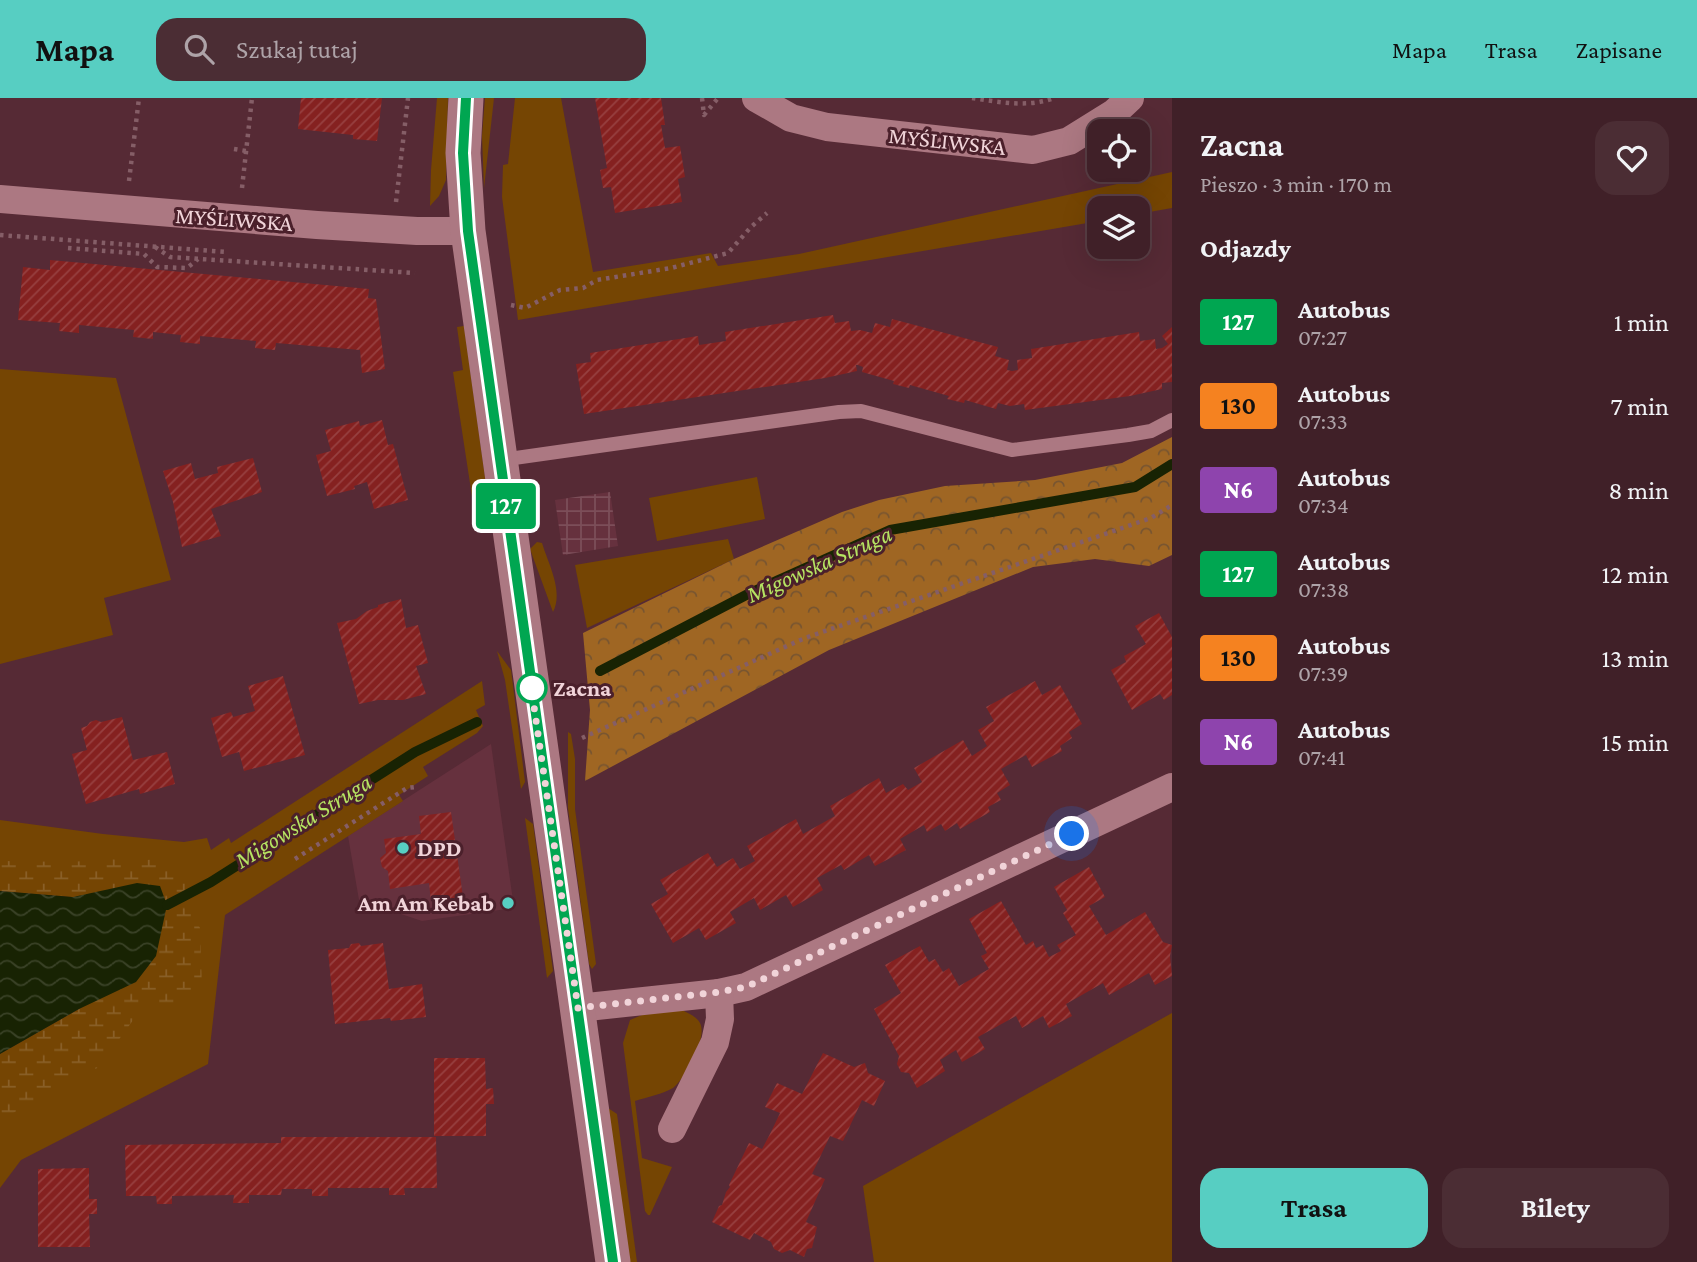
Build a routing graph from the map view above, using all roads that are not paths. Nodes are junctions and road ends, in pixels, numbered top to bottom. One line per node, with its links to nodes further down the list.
1 (466, 98): 5 (street)
2 (756, 98): 3 (street, MYŚLIWSKA)
3 (1130, 98)
4 (0, 199): 5 (street, MYŚLIWSKA)
5 (468, 231): 7 (street)
6 (1172, 420): 7 (lane)
7 (500, 460): 10 (street)
8 (1172, 787): 9 (street)
9 (719, 992): 10 (street); 11 (street)
10 (578, 1008): 12 (street)
11 (672, 1129)
12 (613, 1262)

